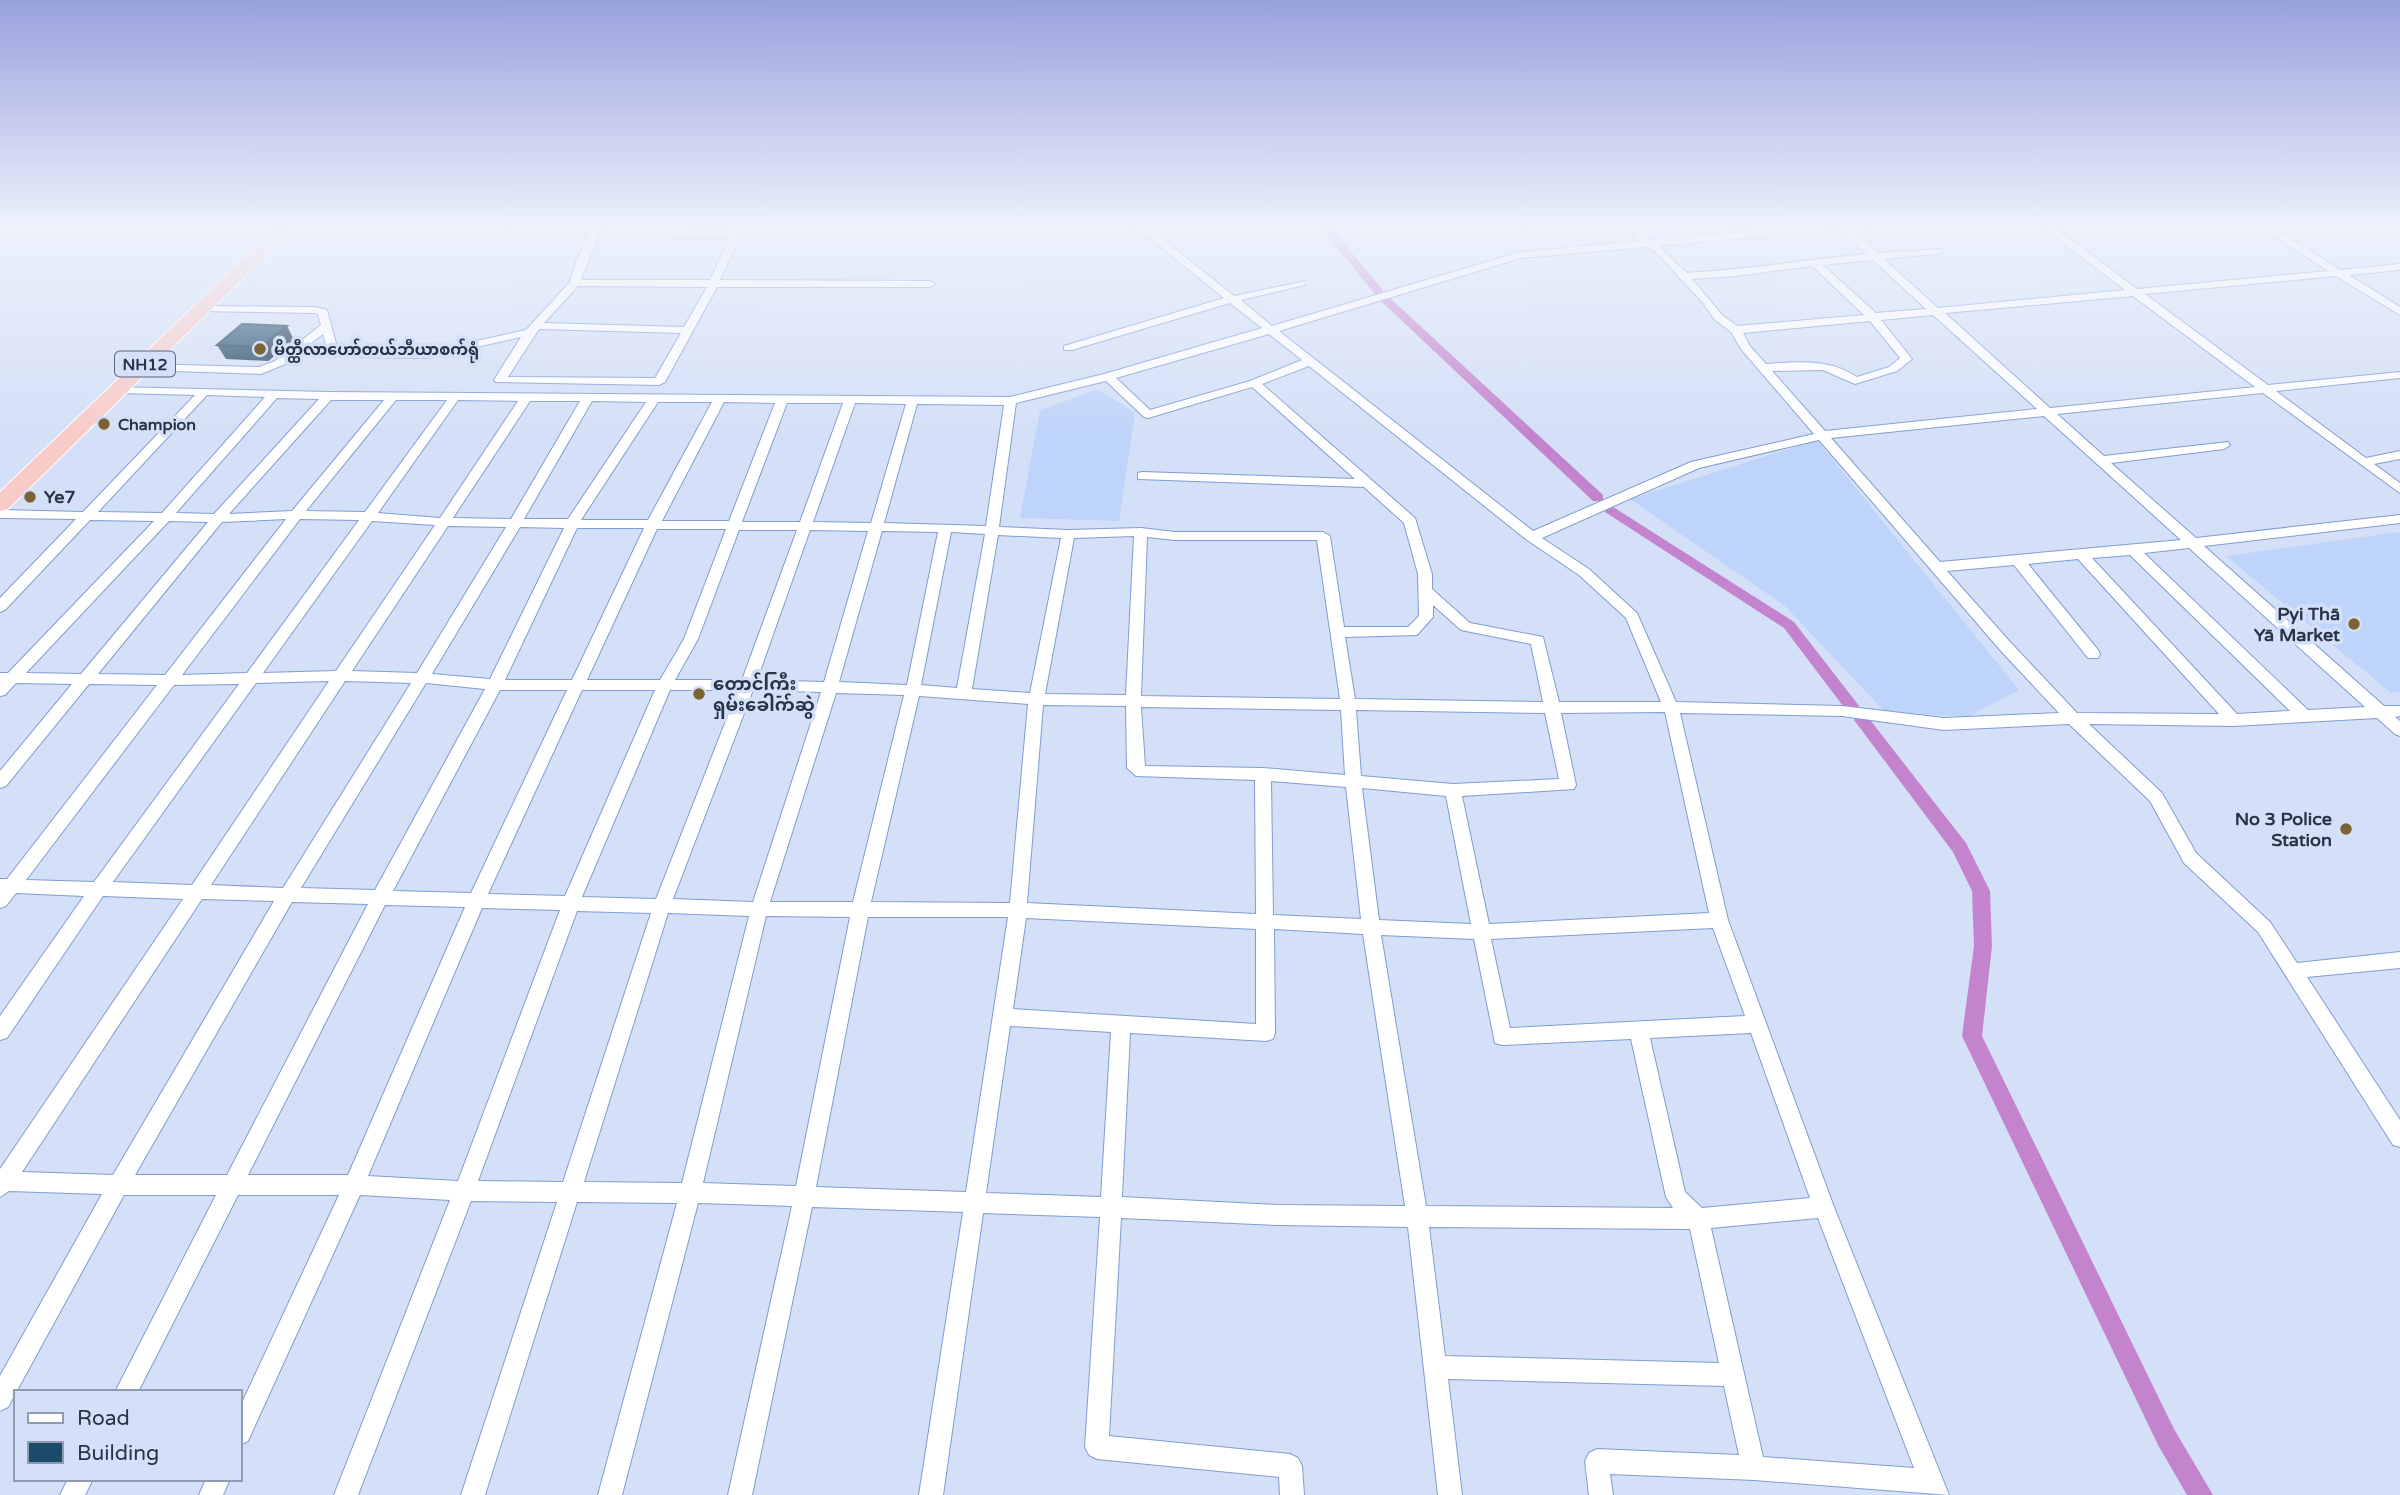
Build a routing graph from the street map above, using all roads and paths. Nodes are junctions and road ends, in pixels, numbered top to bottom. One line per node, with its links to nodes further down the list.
1 (218, 294): 14 (highway, NH12)
2 (565, 294): 19 (street)
3 (708, 294): 20 (street)
4 (1224, 294): 13 (street)
5 (1260, 294): 13 (street)
6 (1390, 294): 21 (street)
7 (1699, 294): 22 (street)
8 (1848, 294): 17 (street)
9 (1918, 294): 15 (street)
10 (2117, 294): 15 (street)
11 (2137, 294): 31 (street)
12 (2372, 294): 16 (street)
13 (1233, 301): 21 (street); 23 (street)
14 (202, 309): 18 (street); 25 (highway, NH12)
15 (1938, 311): 17 (street); 45 (street)
16 (2400, 312)
17 (1873, 317): 22 (street); 26 (street)
18 (327, 325): 19 (street); 25 (street)
19 (534, 329): 20 (street); 20 (street)
20 (688, 330)
21 (1269, 330): 24 (street); 28 (street)
22 (1736, 330): 26 (street)
23 (1068, 348)
24 (1310, 361): 29 (street); 73 (street)
25 (143, 367): 30 (highway, NH12)
26 (1763, 368): 46 (street)
27 (2400, 375): 31 (street)
28 (1108, 377): 29 (street); 43 (street)
29 (1254, 383): 52 (street)
30 (119, 390): 32 (street); 54 (highway, NH12)
31 (2267, 390): 45 (street); 50 (street)
32 (203, 393): 33 (street); 56 (street)
33 (274, 394): 35 (street); 58 (street)
34 (394, 395): 35 (street); 36 (street); 57 (street)
35 (328, 396): 60 (street)
36 (455, 397): 37 (street); 59 (street)
37 (527, 397): 38 (street); 62 (street)
38 (588, 398): 39 (street); 63 (street)
39 (654, 399): 40 (street); 64 (street)
40 (720, 399): 41 (street); 65 (street)
41 (782, 400): 42 (street); 66 (street)
42 (850, 401): 44 (street); 67 (street)
43 (1010, 401): 44 (street); 70 (street)
44 (912, 402): 69 (street)
45 (2050, 411): 46 (street); 49 (street)
46 (1823, 435): 73 (street); 78 (street)
47 (2224, 445): 49 (street)
48 (2400, 455): 50 (street)
49 (2102, 460): 74 (street)
50 (2364, 462): 53 (street)
51 (1142, 476): 52 (street)
52 (1369, 483): 79 (street)
53 (2400, 489)
54 (0, 504)
55 (0, 514): 56 (street)
56 (87, 515): 58 (street); 80 (street)
57 (296, 515): 59 (street); 60 (street); 88 (street)
58 (166, 516): 60 (street); 85 (street)
59 (368, 516): 62 (street); 84 (street)
60 (218, 519): 87 (street)
61 (2400, 519): 74 (street)
62 (442, 522): 63 (street); 83 (street)
63 (517, 523): 64 (street); 86 (street)
64 (572, 523): 65 (street); 89 (street)
65 (652, 526): 66 (street); 91 (street)
66 (734, 526): 67 (street); 92 (street)
67 (803, 527): 69 (street); 90 (street)
68 (945, 528): 69 (street); 70 (street); 94 (street)
69 (876, 529): 93 (street)
70 (992, 530): 72 (street); 96 (street)
71 (1141, 532): 72 (street); 81 (street); 98 (street)
72 (1068, 534): 97 (street)
73 (1532, 537): 100 (street)
74 (2192, 542): 75 (street); 103 (street)
75 (2133, 550): 76 (street); 104 (street)
76 (2081, 554): 77 (street); 106 (street)
77 (2019, 562): 78 (street); 82 (street)
78 (1938, 567): 105 (street)
79 (1426, 591): 81 (street); 101 (street)
80 (0, 607)
81 (1337, 632): 99 (street)
82 (2093, 654)
83 (339, 676): 84 (street); 86 (street); 114 (street)
84 (252, 677): 88 (street); 113 (street)
85 (6, 678): 87 (street); 95 (street)
86 (423, 678): 89 (street); 115 (street)
87 (82, 680): 88 (street); 110 (street)
88 (171, 680): 112 (street)
89 (495, 685): 91 (street); 116 (street)
90 (748, 685): 92 (street); 93 (street); 120 (street)
91 (578, 686): 92 (street); 117 (street)
92 (664, 687): 119 (street)
93 (830, 688): 94 (street); 121 (street)
94 (913, 690): 96 (street); 122 (street)
95 (0, 691)
96 (964, 692): 97 (street)
97 (1036, 699): 98 (street); 123 (street)
98 (1133, 701): 99 (street); 108 (street)
99 (1348, 705): 101 (street); 109 (street)
100 (1671, 706): 101 (street); 105 (street); 124 (street)
101 (1551, 708): 111 (street)
102 (2400, 711): 103 (street)
103 (2380, 712): 104 (street); 107 (street)
104 (2304, 716): 106 (street)
105 (2075, 720): 106 (street); 129 (street)
106 (2233, 720)
107 (2400, 730)
108 (1263, 774): 109 (street); 125 (street)
109 (1353, 781): 111 (street); 126 (street)
110 (0, 782)
111 (1453, 790): 127 (street)
112 (6, 886): 113 (street); 118 (street)
113 (97, 891): 114 (street); 134 (street)
114 (195, 891): 115 (street); 136 (street)
115 (288, 894): 116 (street); 137 (street)
116 (381, 896): 117 (street); 139 (street)
117 (477, 900): 119 (street); 138 (street)
118 (0, 901)
119 (571, 903): 120 (street); 140 (street)
120 (662, 906): 121 (street); 141 (street)
121 (759, 909): 122 (street); 142 (street)
122 (860, 910): 123 (street); 143 (street)
123 (1018, 910): 125 (street); 130 (street)
124 (1719, 920): 127 (street); 132 (street)
125 (1266, 922): 126 (street); 131 (street)
126 (1371, 925): 127 (street); 147 (street)
127 (1482, 932): 133 (street)
128 (2400, 960): 129 (street)
129 (2292, 971): 135 (street)
130 (1002, 1017): 131 (street); 144 (street)
131 (1121, 1023): 145 (street)
132 (1759, 1024): 133 (street); 146 (street)
133 (1639, 1031): 148 (street)
134 (0, 1032)
135 (2400, 1138)
136 (1, 1183): 137 (street)
137 (118, 1185): 139 (street); 152 (street)
138 (354, 1185): 139 (street); 140 (street); 153 (street)
139 (234, 1186): 151 (street)
140 (464, 1191): 141 (street); 156 (street)
141 (572, 1193): 142 (street); 157 (street)
142 (690, 1193): 143 (street); 158 (street)
143 (804, 1198): 144 (street); 159 (street)
144 (975, 1202): 145 (street); 160 (street)
145 (1110, 1207): 147 (street); 161 (street)
146 (1824, 1207): 148 (street); 155 (street)
147 (1418, 1216): 148 (street); 149 (street)
148 (1698, 1219): 150 (street)
149 (1437, 1367): 150 (street); 162 (street)
150 (1733, 1375): 154 (street)
151 (128, 1390)
152 (0, 1399)
153 (242, 1429)
154 (1754, 1468): 155 (street); 163 (street)
155 (1935, 1488)
156 (346, 1495)
157 (473, 1495)
158 (610, 1495)
159 (740, 1495)
160 (931, 1495)
161 (1292, 1495)
162 (1451, 1495)
163 (1601, 1495)

